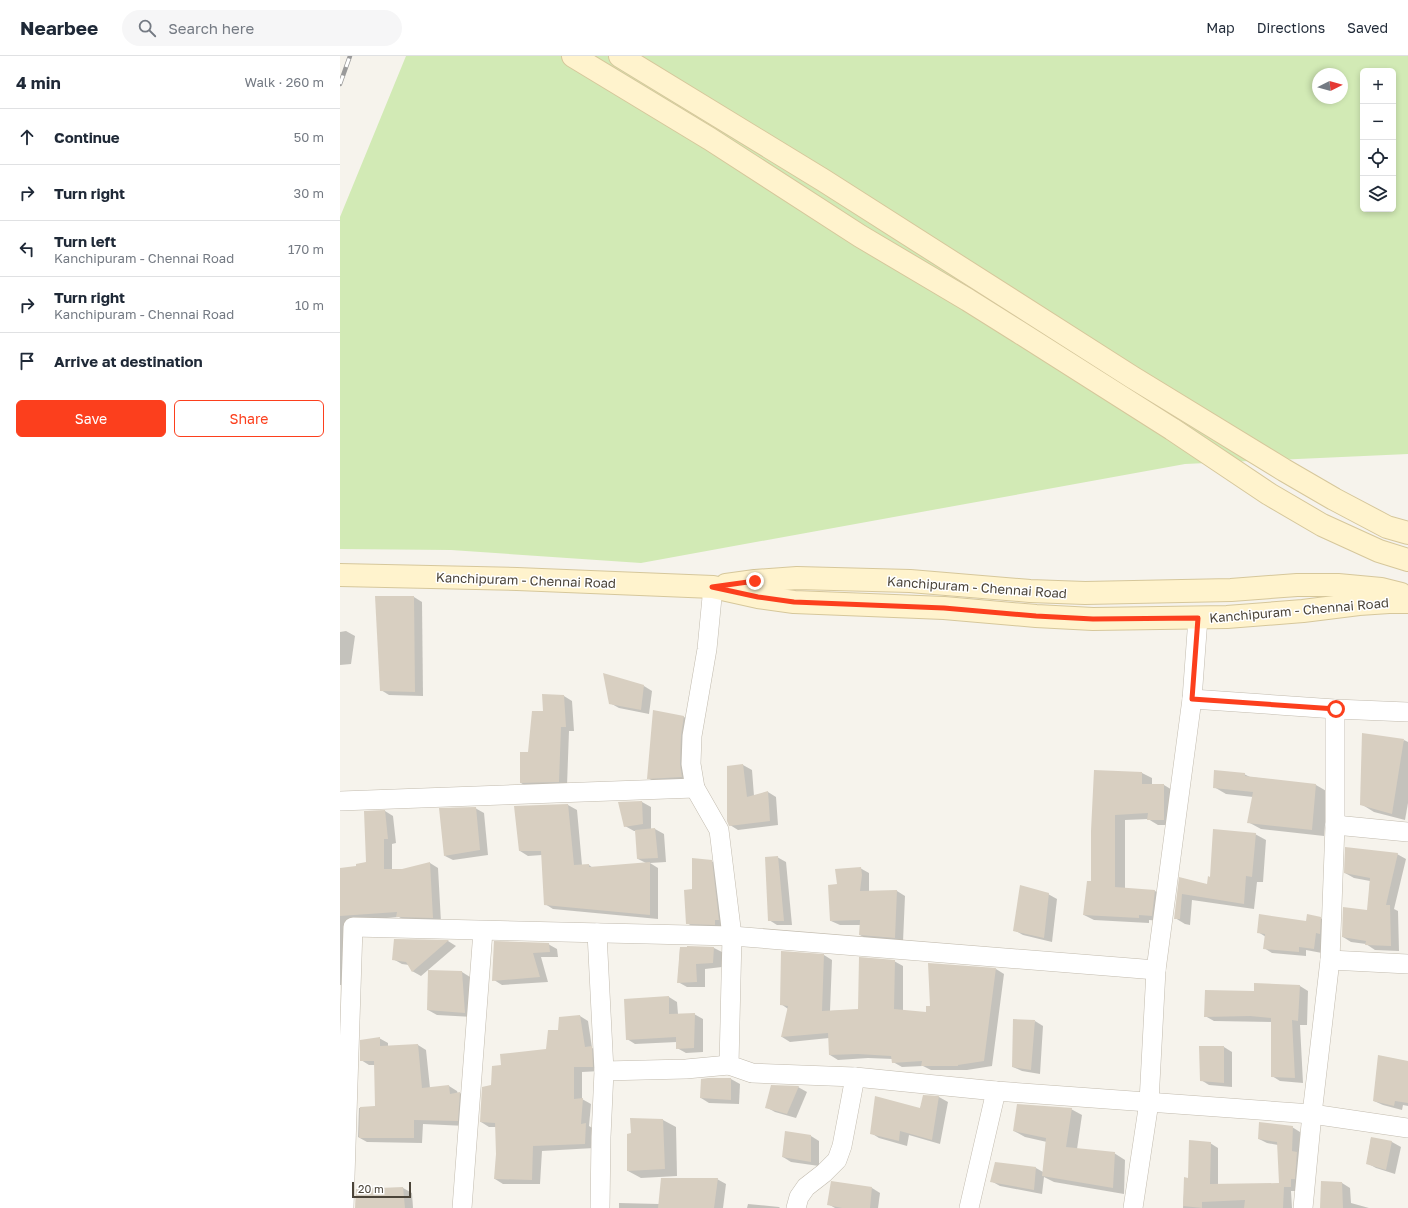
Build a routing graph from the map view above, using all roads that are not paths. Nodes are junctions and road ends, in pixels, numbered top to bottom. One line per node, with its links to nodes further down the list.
1 (573, 56): 4 (main road)
2 (620, 56): 3 (main road)
3 (1408, 533)
4 (1408, 560)
5 (340, 575): 6 (main road, Kanchipuram - Chennai Road)
6 (712, 587): 7 (main road, Kanchipuram - Chennai Road); 9 (main road, Kanchipuram - Chennai Road); 13 (street)
7 (1408, 596)
8 (1408, 602): 9 (main road, Kanchipuram - Chennai Road)
9 (1198, 618): 10 (street)
10 (1192, 699): 11 (street); 23 (street)
11 (1336, 709): 12 (street); 15 (street)
12 (1408, 712)
13 (695, 788): 14 (street); 20 (street)
14 (340, 801)
15 (1335, 825): 16 (street); 21 (street)
16 (1408, 832)
17 (347, 927): 18 (street); 31 (street)
18 (483, 931): 19 (street); 32 (street)
19 (597, 933): 20 (street); 25 (street)
20 (732, 936): 23 (street); 24 (street)
21 (1330, 960): 22 (street); 29 (street)
22 (1408, 964)
23 (1156, 970): 28 (street)
24 (729, 1065): 25 (street); 26 (street)
25 (604, 1071): 33 (street)
26 (855, 1077): 27 (street); 34 (street)
27 (996, 1091): 28 (street); 35 (street)
28 (1149, 1102): 29 (street); 36 (street)
29 (1312, 1114): 30 (street); 37 (street)
30 (1408, 1128)
31 (344, 1208)
32 (462, 1208)
33 (600, 1208)
34 (796, 1208)
35 (969, 1208)
36 (1133, 1208)
37 (1303, 1208)

